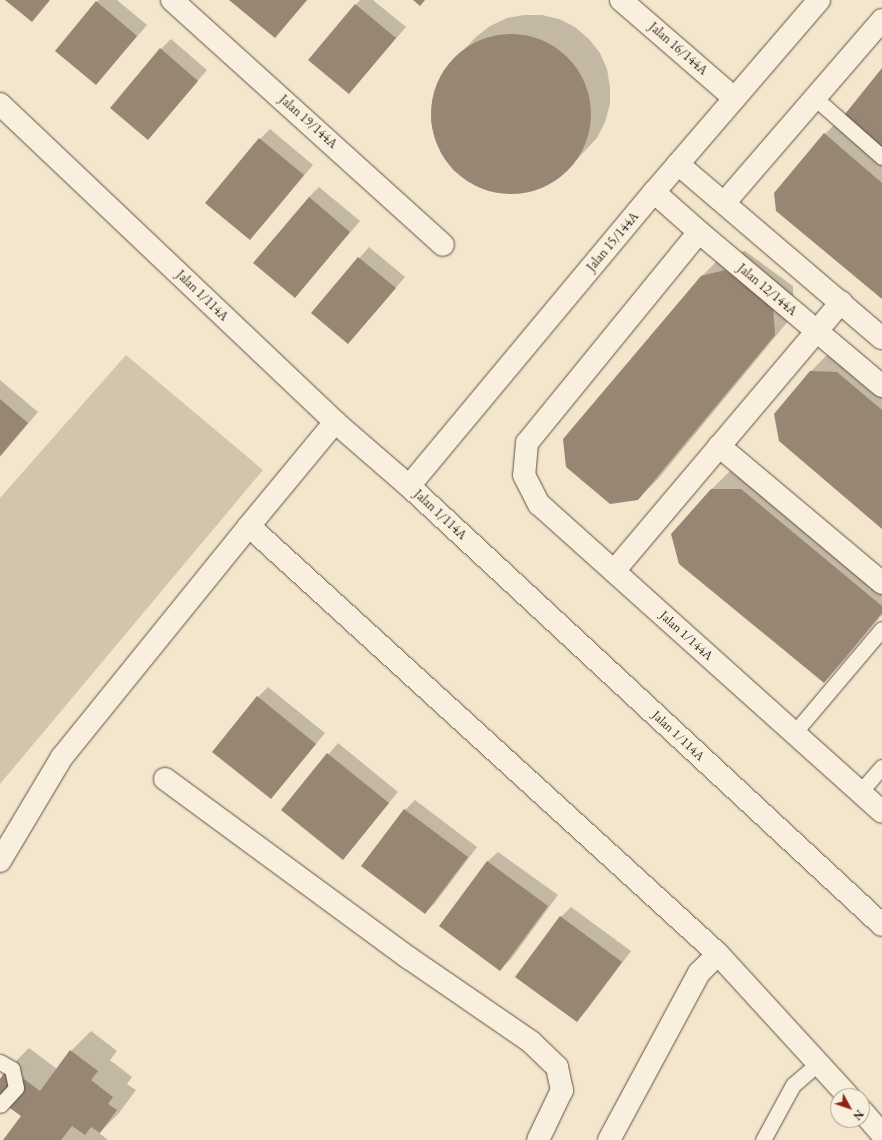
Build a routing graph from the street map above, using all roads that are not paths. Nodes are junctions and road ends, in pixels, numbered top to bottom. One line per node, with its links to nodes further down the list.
1 (172, 0): 13 (street, Jalan 19/144A)
2 (621, 0): 5 (street, Jalan 16/144A)
3 (819, 0): 5 (street, Jalan 15/144A)
4 (882, 20): 6 (street)
5 (734, 98): 9 (street, Jalan 15/144A)
6 (815, 98): 8 (lane); 11 (street)
7 (0, 104): 18 (street, Jalan 1/114A)
8 (882, 157)
9 (678, 164): 10 (street, Jalan 15/144A); 11 (street)
10 (654, 192): 12 (street, Jalan 12/144A); 20 (street, Jalan 15/144A)
11 (725, 202): 14 (street)
12 (699, 232): 15 (street, Jalan 12/144A); 22 (street, Jalan 1/144A)
13 (443, 245)
14 (841, 302): 15 (street); 16 (street)
15 (816, 331): 17 (street, Jalan 12/144A); 19 (street)
16 (882, 338)
17 (882, 386)
18 (335, 422): 20 (street, Jalan 1/114A); 21 (street)
19 (719, 446): 22 (street); 23 (street)
20 (409, 486): 31 (street, Jalan 1/114A)
21 (249, 526): 30 (street); 32 (street)
22 (614, 571): 25 (street, Jalan 1/144A)
23 (882, 583)
24 (882, 630): 25 (lane)
25 (794, 733): 28 (street, Jalan 1/144A)
26 (882, 767): 28 (lane)
27 (165, 779): 39 (street)
28 (860, 792): 29 (street, Jalan 1/144A)
29 (882, 812)
30 (0, 861)
31 (881, 923)
32 (718, 954): 34 (street); 40 (street)
33 (0, 1062): 36 (lane)
34 (819, 1062): 35 (street); 41 (lane)
35 (841, 1088)
36 (0, 1105)
37 (870, 1121): 38 (street)
38 (882, 1134)
39 (538, 1140)
40 (609, 1140)
41 (763, 1140)

